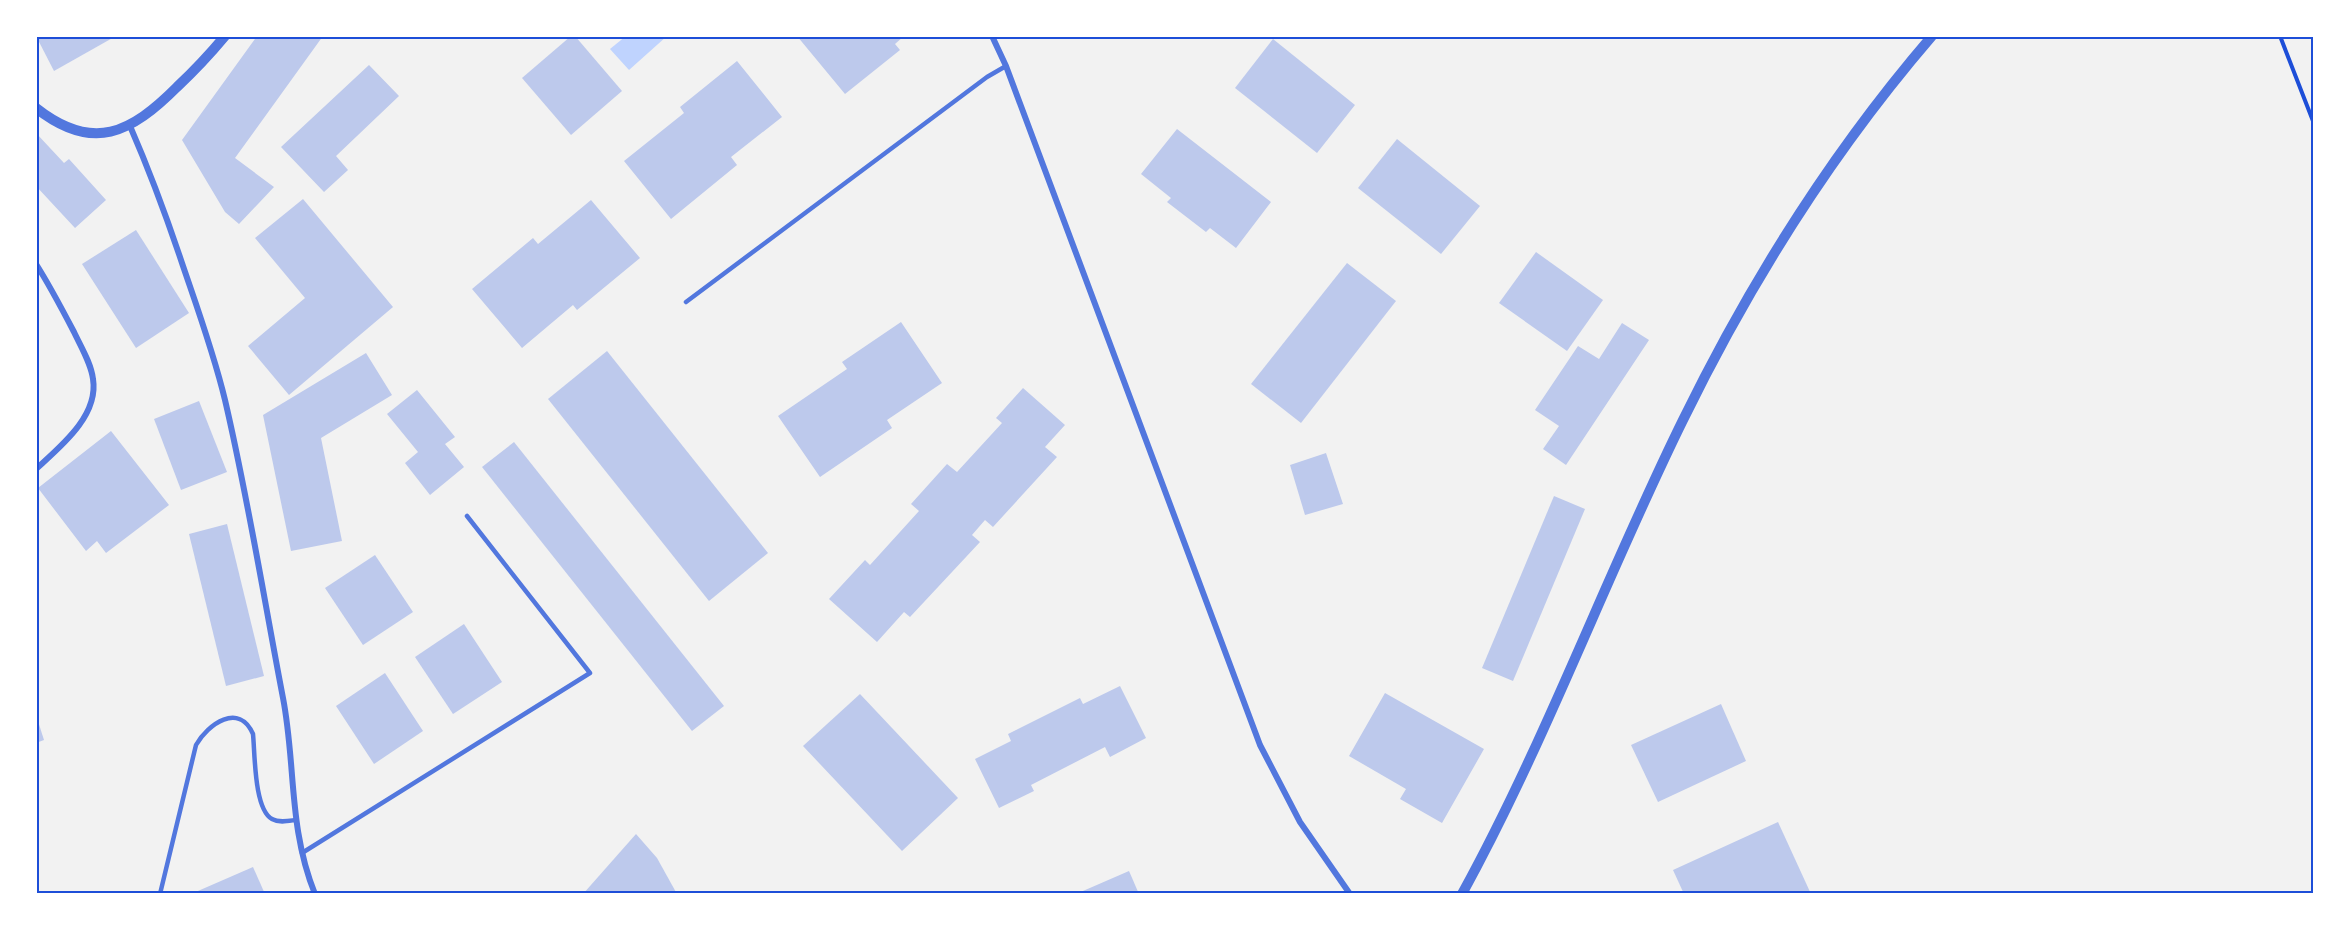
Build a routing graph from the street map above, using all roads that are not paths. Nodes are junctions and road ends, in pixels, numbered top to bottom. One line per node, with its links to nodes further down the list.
1 (225, 36): 6 (street)
2 (992, 36): 4 (street)
3 (1932, 36): 16 (street)
4 (1006, 66): 8 (lane); 15 (street)
5 (36, 108): 6 (street)
6 (130, 126): 11 (street)
7 (36, 264): 9 (street)
8 (686, 302)
9 (36, 469)
10 (467, 516): 12 (lane)
11 (295, 820): 12 (street); 13 (lane)
12 (302, 853): 14 (street)
13 (160, 894)
14 (315, 894)
15 (1350, 894)
16 (1462, 894)

